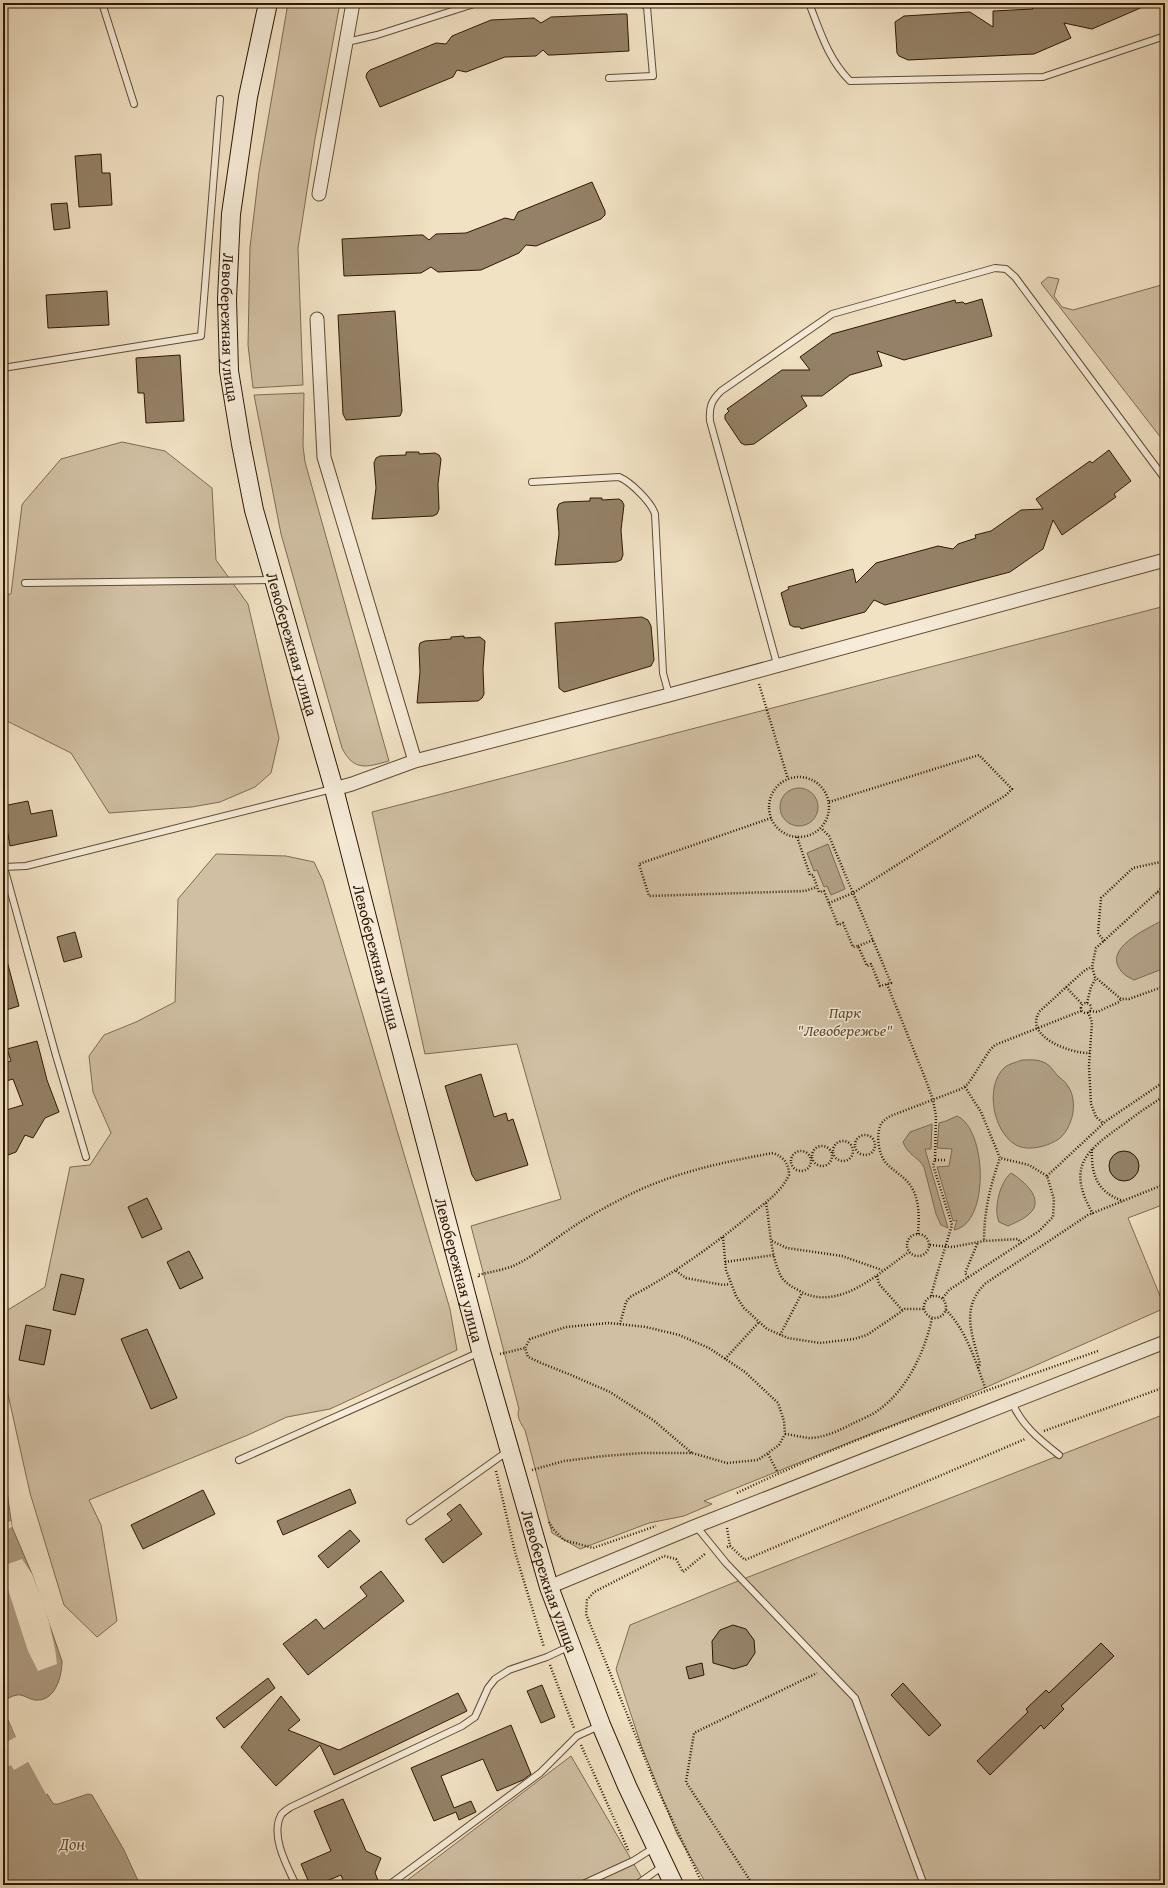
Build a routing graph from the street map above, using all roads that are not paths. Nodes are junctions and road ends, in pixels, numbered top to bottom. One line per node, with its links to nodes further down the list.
1 (102, 3): 11 (lane)
2 (268, 3): 18 (main road, Левобережная улица)
3 (353, 3): 8 (street)
4 (477, 3): 8 (lane)
5 (641, 3): 9 (lane)
6 (809, 3): 7 (lane)
7 (1165, 36)
8 (345, 42): 12 (street)
9 (609, 78)
10 (220, 99): 14 (lane)
11 (134, 104)
12 (319, 194)
13 (317, 319): 22 (street)
14 (3, 368)
15 (1165, 479): 20 (lane)
16 (532, 482): 21 (lane)
17 (1165, 560): 20 (street)
18 (274, 580): 19 (lane); 23 (main road, Левобережная улица)
19 (25, 583)
20 (778, 664): 21 (street)
21 (669, 695): 22 (street)
22 (415, 761): 23 (street)
23 (334, 788): 24 (lane); 27 (main road, Левобережная улица)
24 (4, 865): 25 (lane)
25 (86, 1157)
26 (1165, 1342): 28 (street)
27 (481, 1351): 29 (main road, Левобережная улица); 31 (lane)
28 (1012, 1402): 30 (lane); 33 (street)
29 (509, 1450): 32 (lane); 34 (main road, Левобережная улица)
30 (1059, 1455)
31 (239, 1460)
32 (410, 1521)
33 (696, 1526): 34 (street); 44 (lane)
34 (549, 1587): 35 (main road, Левобережная улица)
35 (570, 1646): 36 (main road, Левобережная улица); 39 (lane)
36 (601, 1725): 37 (main road, Левобережная улица); 40 (lane)
37 (655, 1847): 38 (main road, Левобережная улица); 41 (lane)
38 (664, 1865): 42 (lane); 43 (main road, Левобережная улица)
39 (296, 1885)
40 (389, 1885)
41 (581, 1885)
42 (636, 1885)
43 (674, 1885)
44 (924, 1885)

